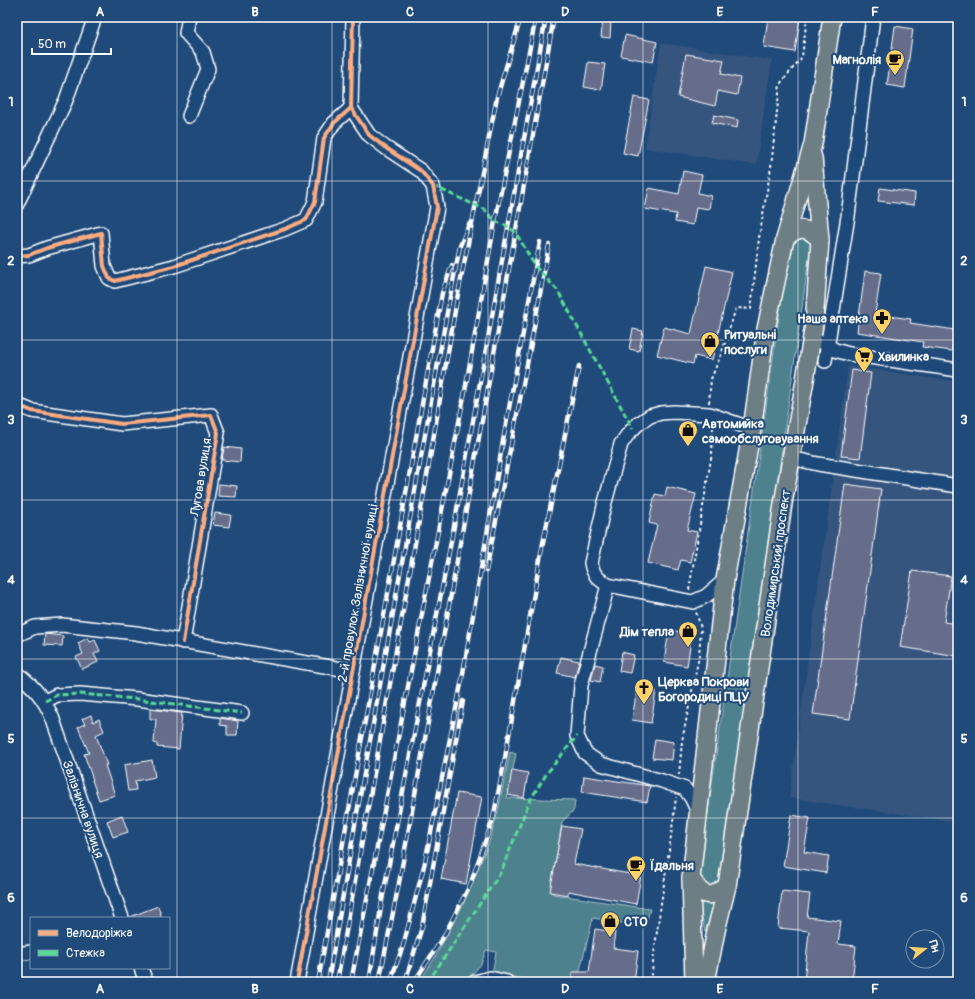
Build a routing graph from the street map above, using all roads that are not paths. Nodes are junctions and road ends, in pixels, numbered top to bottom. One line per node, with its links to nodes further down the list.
1 (95, 17): 9 (street)
2 (189, 17): 7 (street)
3 (353, 17): 6 (street)
4 (832, 17): 8 (main road, Володимирський проспект)
5 (873, 17): 14 (street)
6 (351, 108): 12 (street); 27 (street, 2-й провулок Залізничної вулиці)
7 (189, 116)
8 (813, 144): 10 (main road, Володимирський проспект); 11 (main road, Володимирський проспект)
9 (17, 204)
10 (785, 239): 11 (main road); 20 (main road, Володимирський проспект)
11 (820, 240): 13 (main road, Володимирський проспект)
12 (17, 256)
13 (814, 324): 14 (street); 18 (main road, Володимирський проспект)
14 (829, 346): 15 (street); 16 (street)
15 (848, 354): 16 (street); 17 (street)
16 (825, 361): 18 (street)
17 (958, 370)
18 (805, 380): 21 (main road, Володимирський проспект)
19 (17, 405): 26 (street, Лугова вулиця)
20 (752, 429): 23 (main road, Володимирський проспект); 24 (street)
21 (791, 458): 22 (street); 33 (main road, Володимирський проспект)
22 (958, 486)
23 (725, 580): 24 (street); 31 (main road, Володимирський проспект)
24 (608, 585): 31 (street)
25 (17, 635): 26 (street)
26 (183, 642): 27 (street)
27 (353, 672): 39 (street, 2-й провулок Залізничної вулиці)
28 (17, 673): 29 (street, Залізнична вулиця)
29 (45, 701): 30 (street); 34 (street, Залізнична вулиця)
30 (242, 713)
31 (699, 814): 32 (main road, Володимирський проспект)
32 (691, 878): 33 (main road); 42 (main road, Володимирський проспект)
33 (727, 886): 43 (main road, Володимирський проспект)
34 (122, 917)
35 (30, 952): 36 (street)
36 (17, 954)
37 (141, 969): 38 (street)
38 (146, 982)
39 (297, 982)
40 (475, 982): 41 (street)
41 (507, 982)
42 (694, 982)
43 (706, 982)

